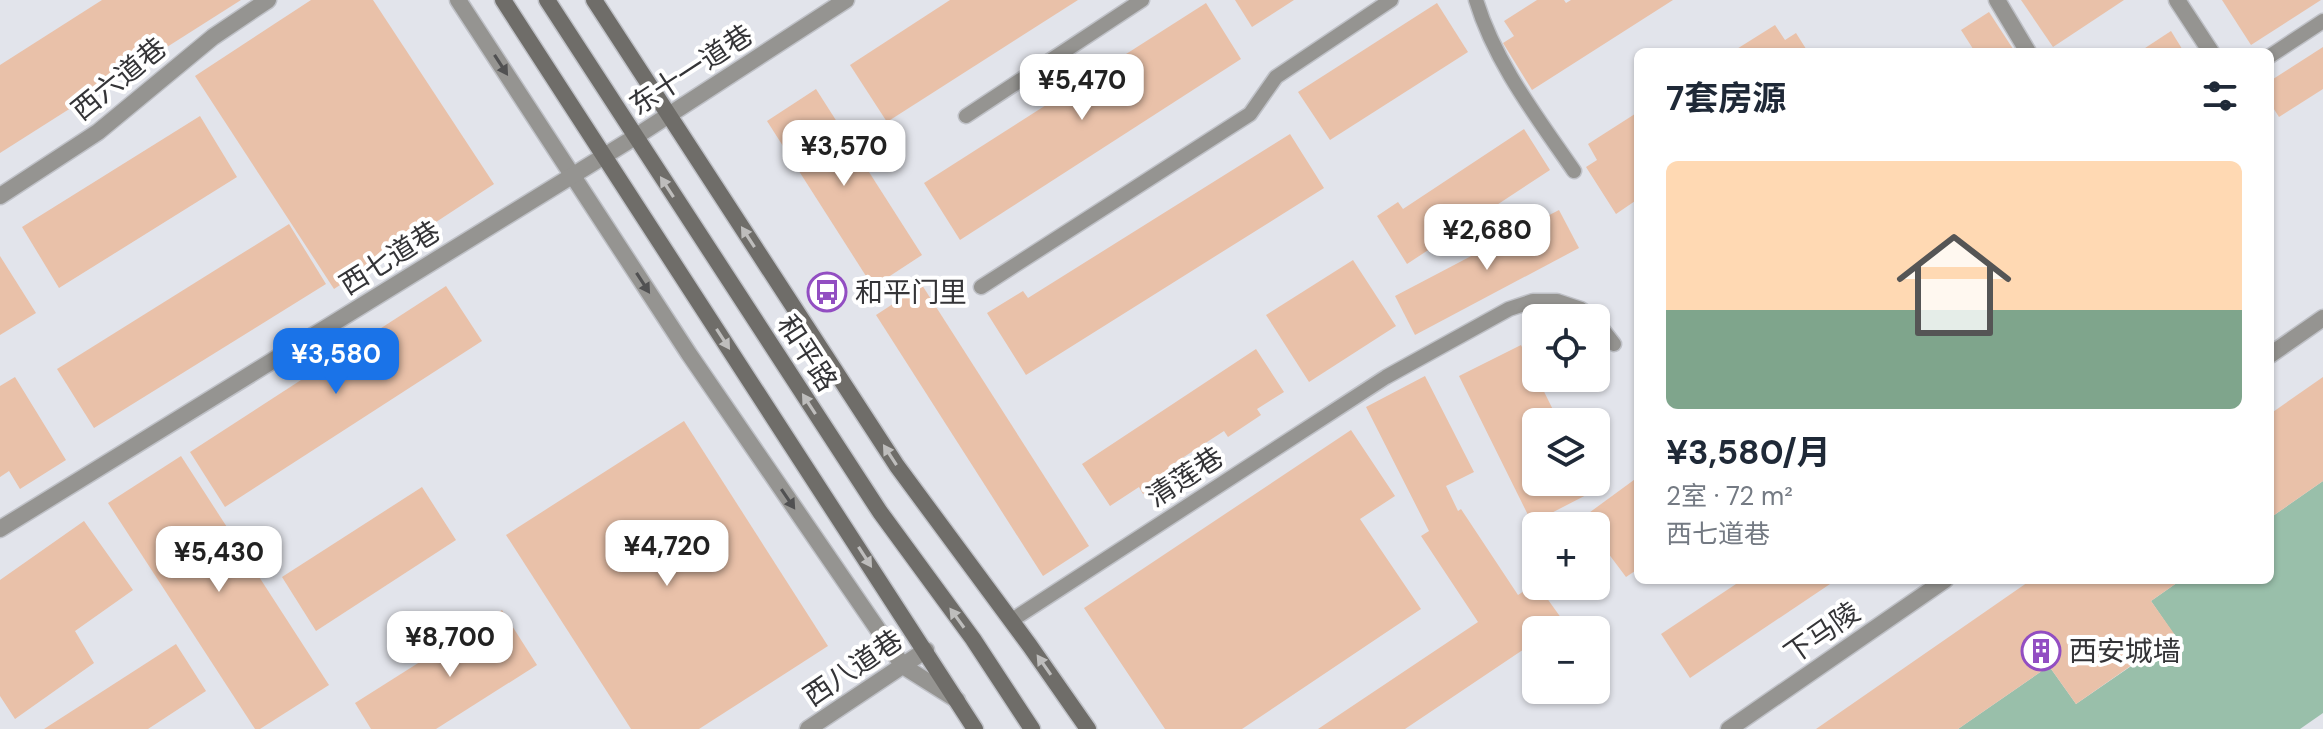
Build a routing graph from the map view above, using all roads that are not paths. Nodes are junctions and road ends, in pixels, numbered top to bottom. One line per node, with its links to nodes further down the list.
1 (268, 0): 22 (street, 西六道巷)
2 (458, 0): 21 (street, one-way to 21)
3 (503, 0): 19 (main road)
4 (547, 0): 18 (main road, 和平路)
5 (594, 0): 16 (main road)
6 (846, 0): 16 (street, 东十一道巷)
7 (1142, 0): 17 (lane)
8 (1391, 0): 23 (lane)
9 (1476, 0): 20 (lane)
10 (1997, 0): 13 (street)
11 (2177, 0): 14 (street)
12 (2323, 21): 15 (lane)
13 (2026, 48)
14 (2208, 48)
15 (2274, 53)
16 (669, 115): 18 (street, 东十一道巷); 33 (main road, one-way to 16)
17 (966, 116)
18 (635, 137): 19 (street, 东十一道巷); 39 (main road, 和平路, one-way to 18)
19 (604, 156): 21 (street, 西七道巷); 34 (main road, one-way to 34)
20 (1574, 171)
21 (573, 176): 31 (street, 西七道巷); 35 (street, one-way to 35)
22 (0, 196)
23 (981, 287)
24 (1524, 304): 25 (lane, 清莲巷)
25 (1566, 304)
26 (1522, 305): 33 (lane, 清莲巷)
27 (2323, 318): 30 (street)
28 (1610, 339): 29 (lane)
29 (1614, 344)
30 (2274, 352)
31 (0, 529)
32 (1939, 584): 41 (street, 下马陵)
33 (1012, 620): 40 (main road, one-way to 33)
34 (926, 650): 35 (street, 西八道巷); 36 (main road)
35 (903, 666): 36 (street); 37 (street, 西八道巷)
36 (957, 700): 38 (main road)
37 (808, 729)
38 (975, 729)
39 (1032, 729)
40 (1088, 729)
41 (1729, 729)

